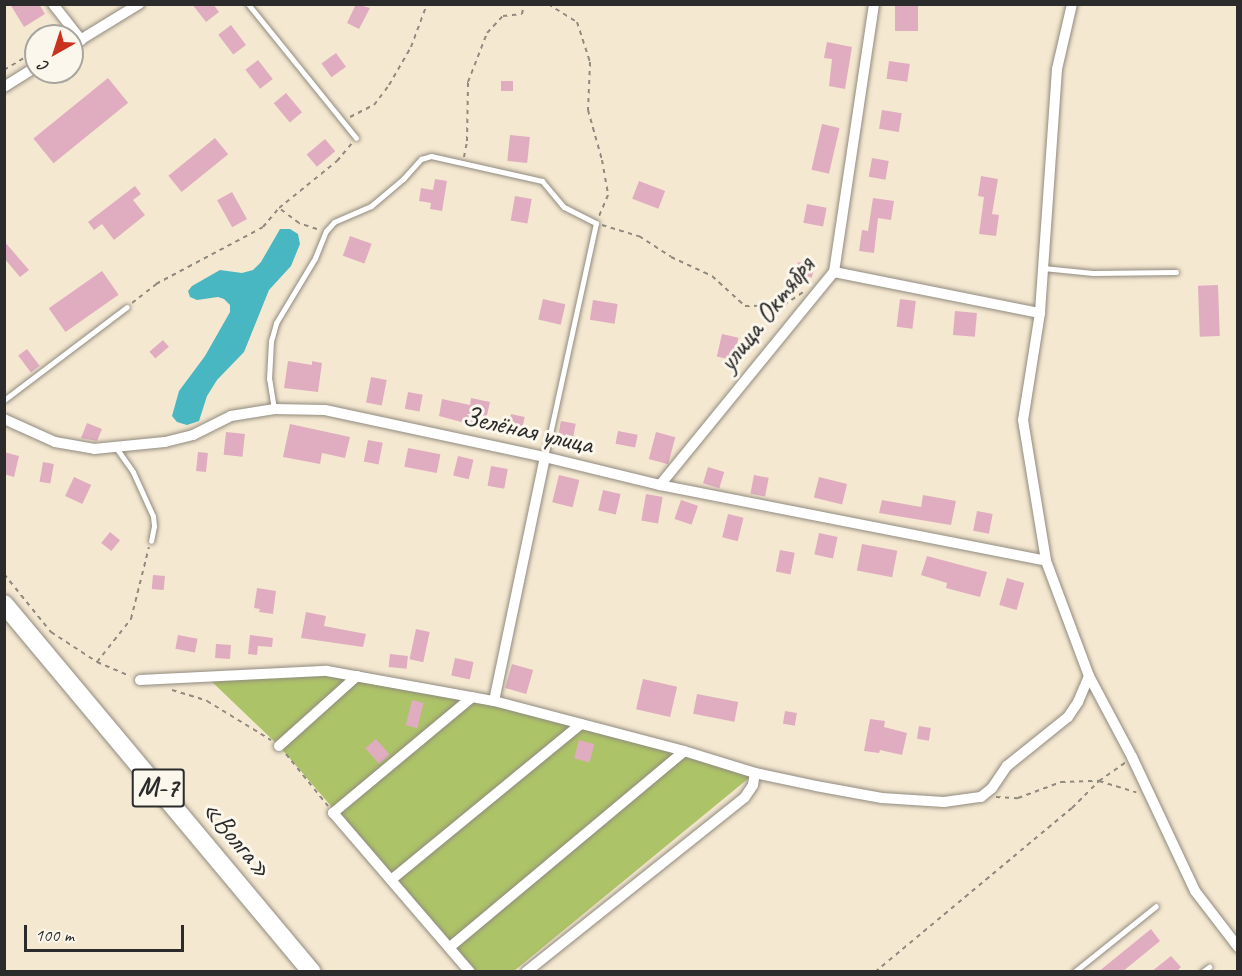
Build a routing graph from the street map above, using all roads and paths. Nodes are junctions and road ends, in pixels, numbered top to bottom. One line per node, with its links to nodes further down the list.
1 (53, 4): 9 (street)
2 (139, 4): 10 (street)
3 (248, 4): 15 (lane)
4 (427, 4): 15 (path)
5 (524, 4): 17 (path)
6 (548, 4): 19 (path)
7 (874, 4): 22 (street, улица Октября)
8 (1072, 4): 21 (street)
9 (65, 24)
10 (84, 38)
11 (24, 58): 12 (path)
12 (4, 70)
13 (24, 74): 14 (street)
14 (4, 87)
15 (342, 121): 16 (lane)
16 (356, 138): 18 (path)
17 (464, 163): 19 (lane); 20 (lane)
18 (279, 208): 20 (path); 25 (path)
19 (596, 223): 24 (path); 31 (lane)
20 (326, 231): 28 (lane)
21 (1043, 268): 23 (lane); 26 (street)
22 (834, 272): 26 (street); 32 (street, улица Октября)
23 (1176, 272)
24 (809, 288)
25 (127, 308): 27 (lane)
26 (1040, 313): 34 (street)
27 (4, 400)
28 (274, 409): 30 (street, Зелёная улица); 31 (street, Зелёная улица)
29 (4, 418): 30 (street, Зелёная улица)
30 (117, 448): 33 (lane)
31 (545, 457): 32 (street, Зелёная улица); 43 (street)
32 (660, 485): 34 (street, Зелёная улица)
33 (150, 541): 37 (path)
34 (1046, 561): 39 (street)
35 (4, 574): 37 (path)
36 (4, 604): 58 (highway, «Волга» / М-7)
37 (97, 662): 40 (path)
38 (357, 676): 40 (street); 42 (street); 45 (street)
39 (1089, 676): 47 (street); 50 (street)
40 (141, 680)
41 (163, 687): 45 (path)
42 (472, 697): 43 (street); 52 (street)
43 (494, 702): 44 (street)
44 (581, 724): 46 (street); 53 (street)
45 (279, 746): 52 (path)
46 (684, 751): 48 (street); 55 (street)
47 (1132, 757): 49 (path); 51 (street)
48 (755, 773): 50 (street); 60 (street)
49 (1099, 781): 50 (path); 51 (path); 61 (path)
50 (981, 797)
51 (1152, 799): 56 (street)
52 (333, 813): 53 (street)
53 (391, 880): 55 (street)
54 (1156, 906): 62 (lane)
55 (450, 947): 59 (street)
56 (1238, 947)
57 (1209, 966): 63 (lane)
58 (312, 972)
59 (470, 972)
60 (526, 972)
61 (875, 972)
62 (1074, 972)
63 (1202, 972)

